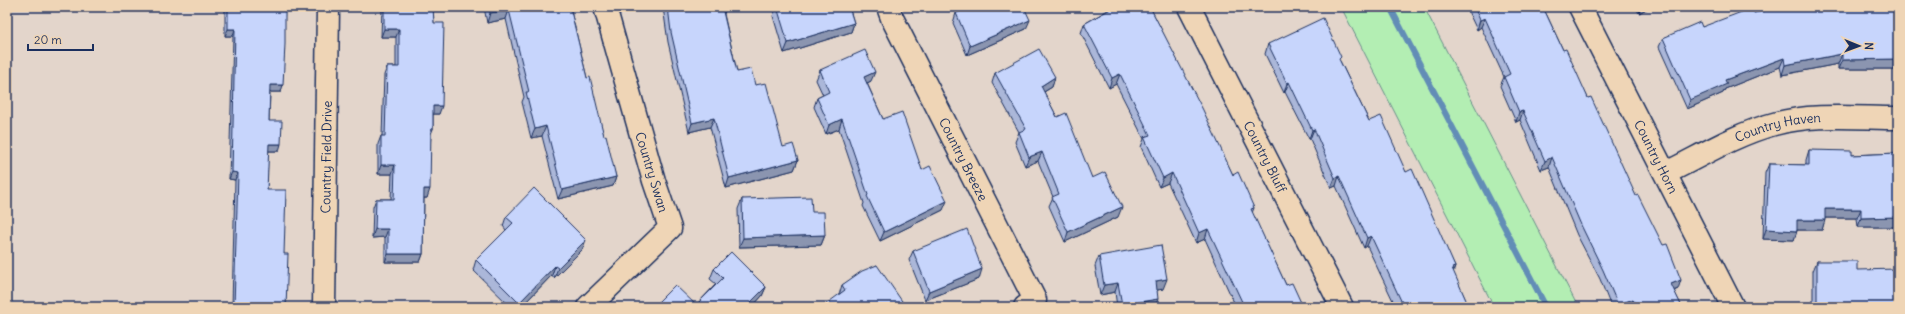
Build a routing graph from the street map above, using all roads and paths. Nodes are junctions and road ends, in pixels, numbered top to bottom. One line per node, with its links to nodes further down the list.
1 (328, 7): 8 (street, Country Field Drive)
2 (605, 7): 9 (street, Country Swan)
3 (888, 7): 10 (street, Country Breeze)
4 (1189, 7): 11 (street, Country Bluff)
5 (1580, 7): 7 (street, Country Horn)
6 (1898, 118): 7 (street, Country Haven)
7 (1666, 173): 12 (street, Country Horn)
8 (324, 307)
9 (588, 307)
10 (1025, 307)
11 (1342, 307)
12 (1733, 307)

